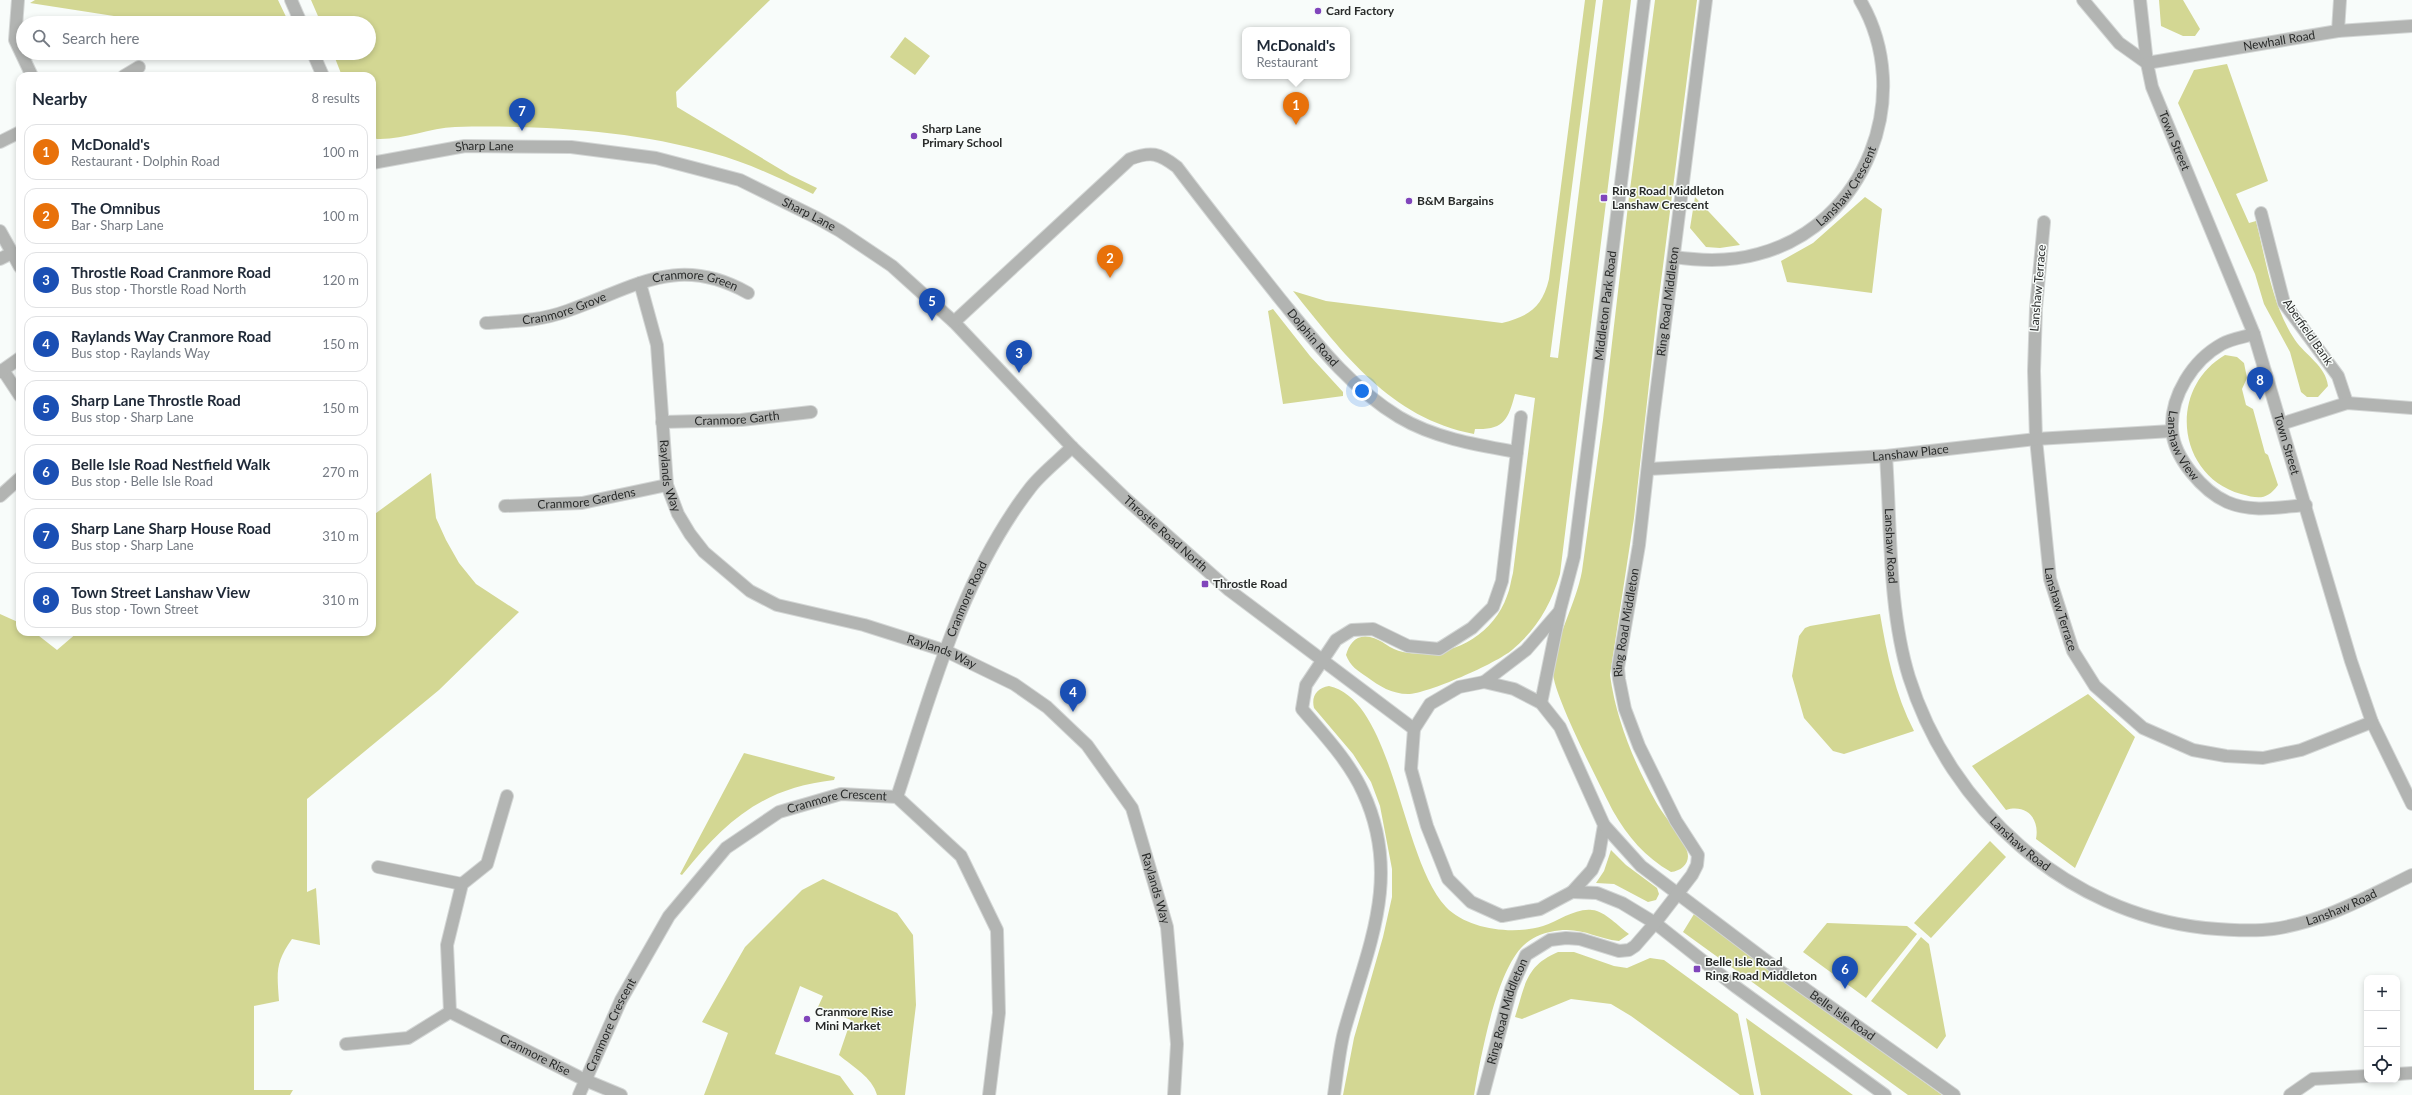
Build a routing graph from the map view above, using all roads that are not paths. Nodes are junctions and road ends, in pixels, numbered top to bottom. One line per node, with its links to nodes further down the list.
1 (18, 0): 9 (street)
2 (291, 0): 10 (street)
3 (1644, 0): 57 (street, Middleton Park Road)
4 (1706, 0): 29 (street, Ring Road Middleton)
5 (1860, 0): 29 (street, Lanshaw Crescent)
6 (2083, 0): 17 (street)
7 (2140, 0): 17 (street, Town Street)
8 (2340, 0): 13 (street)
9 (16, 16)
10 (297, 16)
11 (16, 20): 14 (street)
12 (2412, 26): 13 (street, Newhall Road)
13 (2338, 32): 17 (street, Newhall Road)
14 (16, 44)
15 (24, 60): 19 (street)
16 (316, 60): 21 (street)
17 (2147, 63): 36 (street, Town Street)
18 (139, 67): 20 (street)
19 (30, 72)
20 (131, 72)
21 (321, 72)
22 (16, 134): 23 (street)
23 (0, 142)
24 (376, 162): 35 (street, Sharp Lane)
25 (2261, 213): 40 (street, Aberfield Bank)
26 (2044, 222): 47 (street, Lanshaw Terrace)
27 (0, 231): 28 (street)
28 (12, 253): 30 (street); 31 (street)
29 (1674, 257): 51 (street, Ring Road Middleton)
30 (0, 259)
31 (16, 260)
32 (640, 282): 33 (street, Cranmore Green); 34 (street, Cranmore Grove); 44 (street, Raylands Way)
33 (748, 293)
34 (486, 322)
35 (954, 322): 48 (street, Sharp Lane); 49 (street, Dolphin Road)
36 (2254, 334): 45 (street, Town Street); 46 (street, Lanshaw View)
37 (16, 361): 38 (street)
38 (2, 371): 39 (street)
39 (16, 390)
40 (2347, 403): 41 (street); 45 (street)
41 (2412, 408)
42 (810, 412): 44 (street, Cranmore Garth)
43 (1521, 417): 49 (street)
44 (662, 422): 53 (street, Raylands Way)
45 (2281, 424): 55 (street, Town Street)
46 (2172, 431): 47 (street, Lanshaw Place); 55 (street, Lanshaw View)
47 (2036, 440): 50 (street, Lanshaw Place); 62 (street, Lanshaw Terrace)
48 (1072, 447): 58 (street, Cranmore Road); 59 (street, Throstle Road North)
49 (1517, 452): 59 (street)
50 (1886, 456): 51 (street, Lanshaw Place); 69 (street, Lanshaw Road)
51 (1649, 470): 72 (street, Ring Road Middleton)
52 (16, 482): 54 (street)
53 (667, 485): 56 (street, Cranmore Gardens); 58 (street, Raylands Way)
54 (0, 496)
55 (2306, 505): 62 (street, Town Street)
56 (505, 506)
57 (1560, 610): 60 (street, Middleton Park Road); 61 (street, Middleton Park Road)
58 (946, 651): 65 (street, Cranmore Road); 83 (street, Raylands Way)
59 (1322, 658): 63 (street, Throstle Road North); 84 (street)
60 (1484, 682): 61 (street, Middleton Park Road); 63 (street, Middleton Park Road)
61 (1541, 703): 67 (street, Middleton Park Road)
62 (2372, 722): 66 (street, Town Street)
63 (1414, 729): 71 (street, Middleton Park Road)
64 (508, 796): 70 (street)
65 (897, 797): 79 (street, Cranmore Crescent); 82 (street, Cranmore Crescent)
66 (2412, 804)
67 (1604, 825): 71 (street, Middleton Park Road); 72 (street, Belle Isle Road)
68 (378, 867): 70 (street)
69 (2412, 875)
70 (462, 884): 74 (street)
71 (1572, 892): 73 (street)
72 (1677, 894): 73 (street, Ring Road Middleton); 87 (street, Belle Isle Road)
73 (1655, 923): 85 (street, Ring Road Middleton); 86 (street)
74 (450, 1012): 75 (street); 79 (street, Cranmore Rise)
75 (346, 1044)
76 (2412, 1073): 77 (street)
77 (2400, 1074)
78 (2364, 1076): 88 (street)
79 (585, 1080): 80 (street, Cranmore Crescent); 81 (street, Cranmore Rise)
80 (579, 1095)
81 (621, 1095)
82 (989, 1095)
83 (1174, 1095)
84 (1334, 1095)
85 (1483, 1095)
86 (1885, 1095)
87 (1954, 1095)
88 (2290, 1095)

